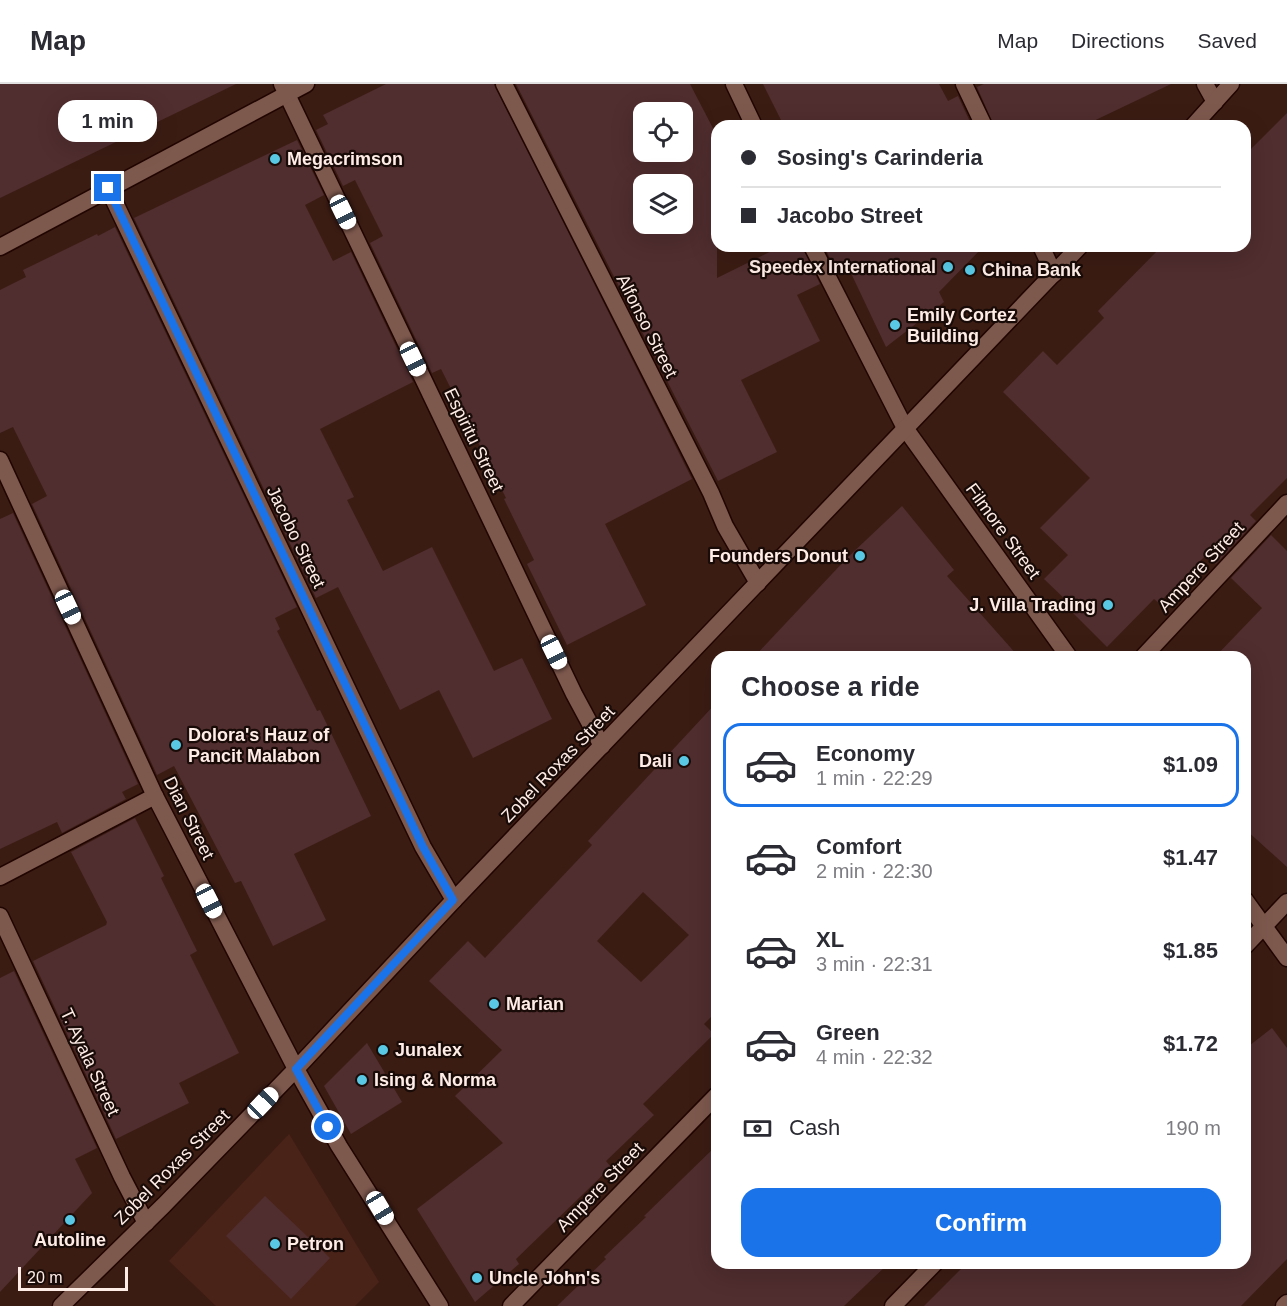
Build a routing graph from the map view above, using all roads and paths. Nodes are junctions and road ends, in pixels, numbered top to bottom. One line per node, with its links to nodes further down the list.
1 (306, 84): 7 (street)
2 (504, 84): 21 (street, Alfonso Street)
3 (734, 84): 9 (street)
4 (963, 84): 10 (street)
5 (1205, 84): 8 (street)
6 (1231, 84): 8 (street)
7 (284, 89): 12 (street); 24 (street, Espiritu Street)
8 (1215, 102): 11 (street)
9 (751, 120)
10 (981, 120)
11 (1198, 120)
12 (108, 188): 13 (street); 27 (street, Jacobo Street)
13 (0, 247)
14 (815, 252): 18 (street, Filmore Street)
15 (1044, 252): 17 (street)
16 (1074, 252): 17 (street, Zobel Roxas Street)
17 (1054, 274): 18 (street, Zobel Roxas Street)
18 (905, 428): 21 (street, Zobel Roxas Street); 22 (street, Filmore Street)
19 (0, 460): 25 (street, Dian Street)
20 (1287, 503): 23 (street, Ampere Street)
21 (758, 583): 24 (street, Zobel Roxas Street)
22 (1065, 651)
23 (1149, 651)
24 (602, 746): 27 (street, Zobel Roxas Street)
25 (155, 796): 26 (street); 34 (street, Dian Street)
26 (0, 877)
27 (453, 900): 34 (street, Zobel Roxas Street)
28 (1287, 902): 31 (street)
29 (1251, 909): 31 (street)
30 (0, 916): 36 (street, T. Ayala Street)
31 (1264, 927): 32 (street); 33 (street)
32 (1251, 940)
33 (1287, 958)
34 (296, 1069): 36 (street, Zobel Roxas Street); 39 (street, Dian Street)
35 (711, 1101): 40 (street, Ampere Street)
36 (146, 1223): 38 (street, Zobel Roxas Street)
37 (929, 1269): 41 (street)
38 (61, 1306)
39 (440, 1306)
40 (511, 1306)
41 (893, 1306)

